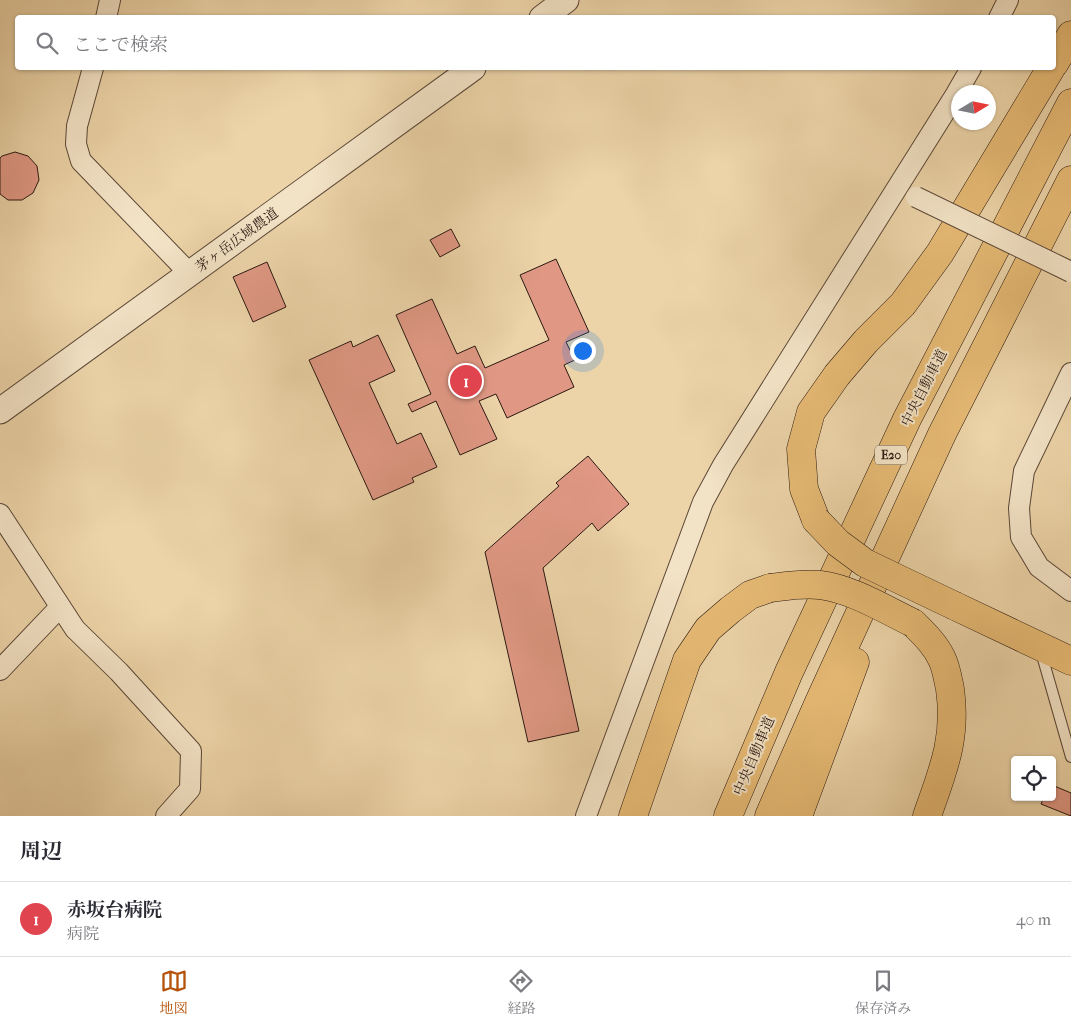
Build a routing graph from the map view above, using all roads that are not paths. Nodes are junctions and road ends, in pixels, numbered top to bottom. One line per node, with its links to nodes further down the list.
1 (110, 0): 4 (street)
2 (566, 0): 5 (street)
3 (1008, 0): 6 (street)
4 (107, 15)
5 (546, 15)
6 (1000, 15)
7 (1071, 35): 8 (highway)
8 (1056, 61)
9 (92, 70): 17 (street)
10 (470, 70): 17 (street, 茅ヶ岳広域農道)
11 (970, 70): 15 (street)
12 (1050, 70): 24 (highway, bridge)
13 (1071, 103): 31 (highway, 中央自動車道 / E20)
14 (1071, 180): 20 (highway, E20)
15 (900, 183): 16 (street, bridge); 29 (street)
16 (1071, 272)
17 (190, 274): 19 (street, 茅ヶ岳広域農道)
18 (1071, 372): 22 (street)
19 (0, 411)
20 (942, 434): 32 (highway, E20); 33 (highway)
21 (0, 514): 23 (street)
22 (1071, 591)
23 (60, 607): 26 (street); 28 (street)
24 (1039, 646): 25 (highway); 27 (lane)
25 (1071, 662)
26 (0, 670)
27 (1071, 757)
28 (166, 816)
29 (586, 816)
30 (633, 816): 34 (highway, bridge)
31 (728, 816)
32 (769, 816)
33 (798, 816)
34 (927, 816)

